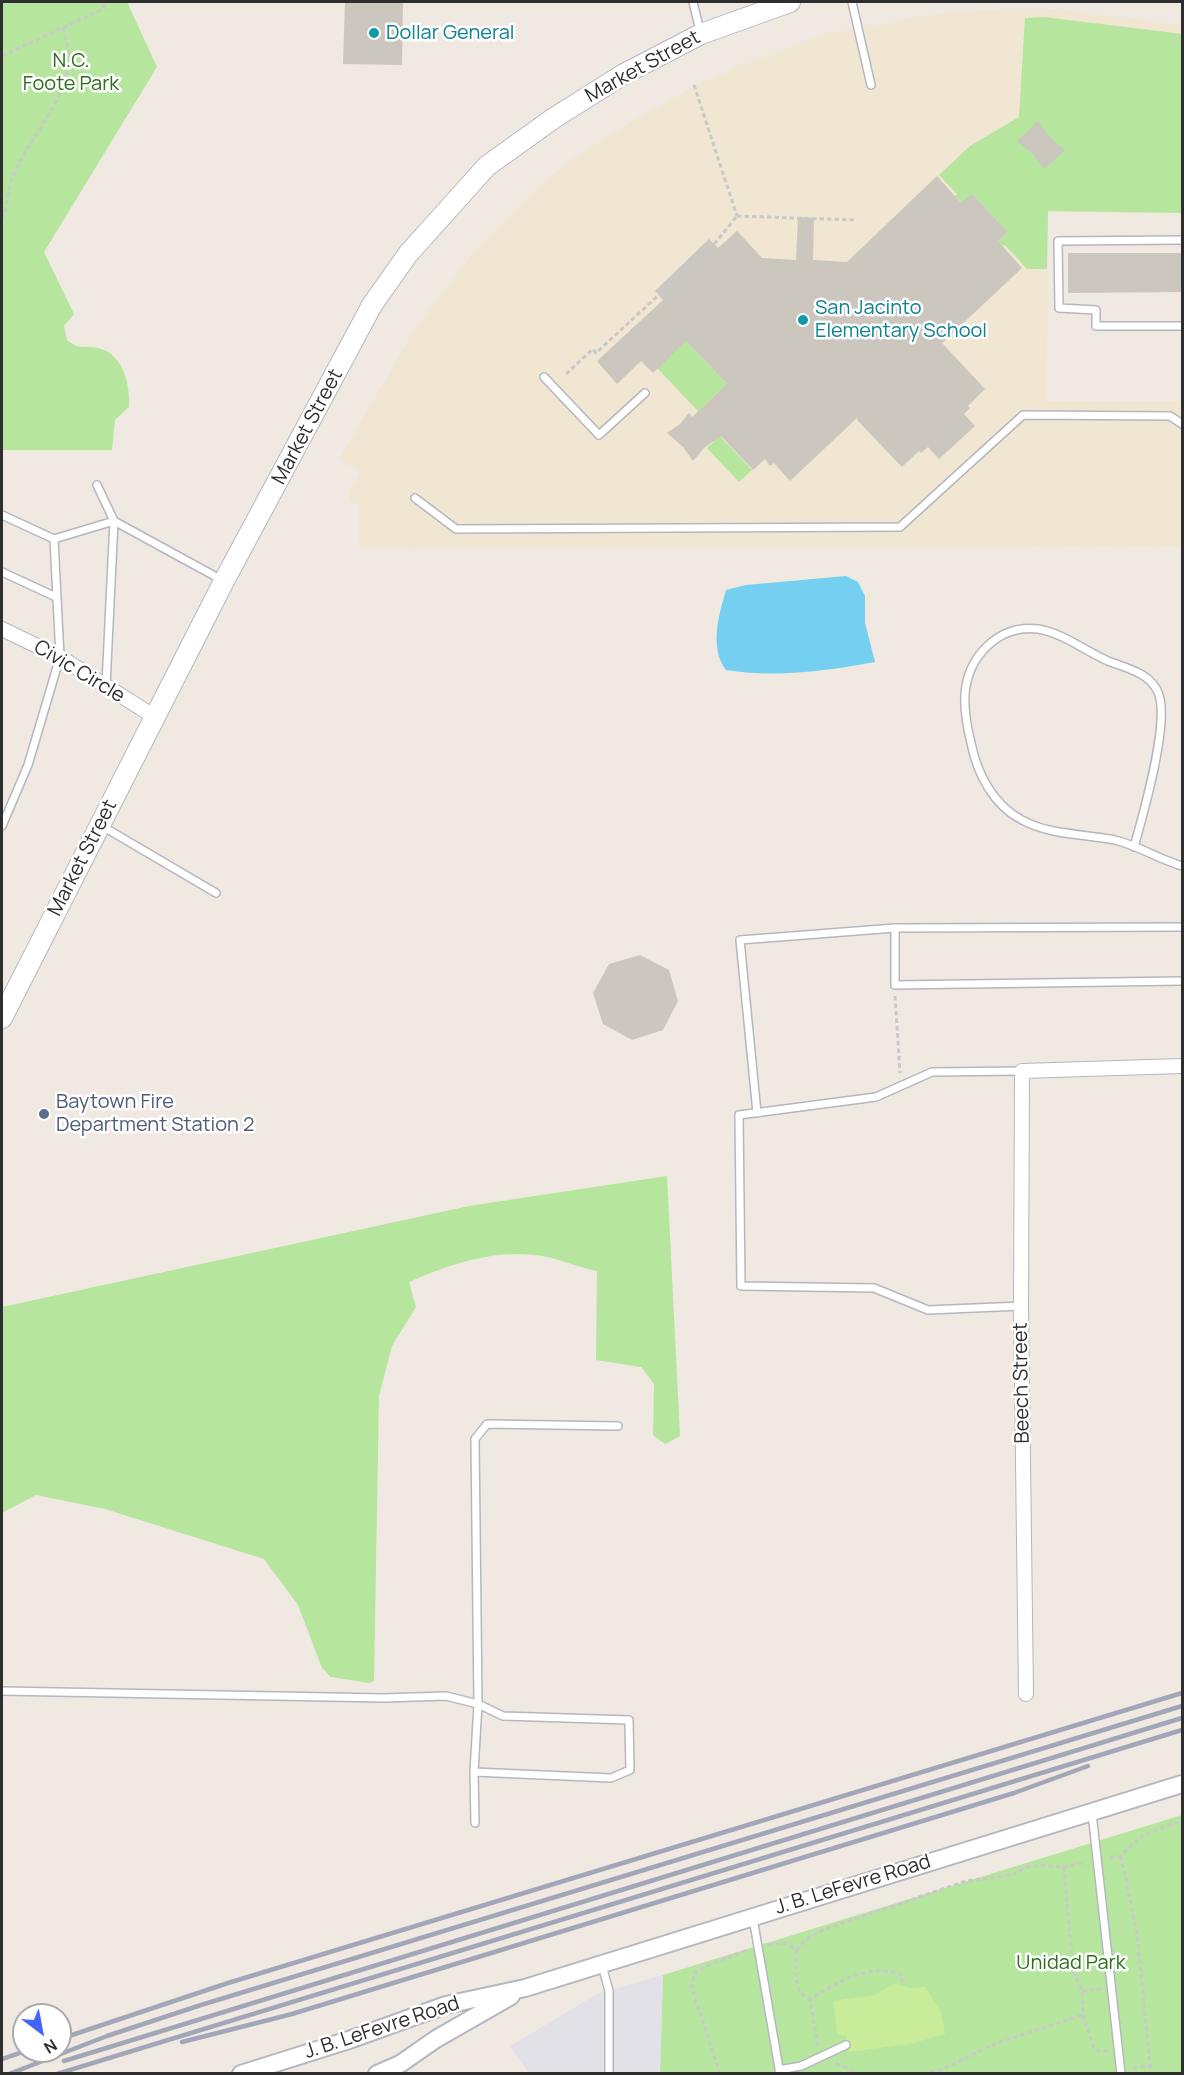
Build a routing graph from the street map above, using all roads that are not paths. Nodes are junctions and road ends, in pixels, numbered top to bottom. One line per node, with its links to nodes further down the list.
1 (693, 2): 4 (lane)
2 (790, 2): 4 (main road, Market Street)
3 (852, 2): 5 (lane)
4 (701, 34): 17 (main road, Market Street)
5 (871, 86)
6 (1182, 240): 7 (lane)
7 (1182, 326)
8 (544, 377): 9 (lane)
9 (645, 393)
10 (1182, 424): 12 (lane)
11 (97, 485): 14 (lane)
12 (415, 498)
13 (2, 514): 15 (lane)
14 (114, 521): 15 (lane); 17 (lane); 21 (lane)
15 (54, 539): 18 (lane)
16 (2, 572): 18 (lane)
17 (224, 581): 22 (main road, Market Street)
18 (56, 597): 20 (lane)
19 (2, 629): 20 (street, Civic Circle)
20 (60, 657): 21 (street, Civic Circle); 24 (lane)
21 (106, 685): 22 (street, Civic Circle)
22 (155, 717): 23 (main road, Market Street)
23 (100, 825): 27 (lane); 31 (main road, Market Street)
24 (2, 826)
25 (1134, 847): 25 (lane); 26 (lane)
26 (1182, 866)
27 (216, 892)
28 (1182, 927): 29 (lane)
29 (895, 928): 30 (lane); 34 (lane)
30 (1182, 981)
31 (2, 1018)
32 (1182, 1066): 33 (street)
33 (1022, 1071): 34 (lane); 35 (street, Beech Street)
34 (757, 1113): 35 (lane)
35 (1021, 1306): 38 (street, Beech Street)
36 (618, 1426): 39 (lane)
37 (2, 1691): 39 (lane)
38 (1026, 1694)
39 (478, 1704): 40 (lane); 40 (lane)
40 (474, 1772): 43 (lane)
41 (1182, 1784): 42 (street, J. B. LeFevre Road)
42 (1092, 1813): 44 (street, J. B. LeFevre Road); 48 (lane)
43 (475, 1823)
44 (752, 1916): 45 (street, J. B. LeFevre Road); 49 (lane)
45 (601, 1963): 46 (street, J. B. LeFevre Road); 52 (lane)
46 (525, 1988): 50 (street, J. B. LeFevre Road); 51 (street, J. B. LeFevre Road)
47 (846, 2045): 49 (lane)
48 (1122, 2071)
49 (780, 2072)
50 (242, 2073)
51 (377, 2073)
52 (609, 2073)

